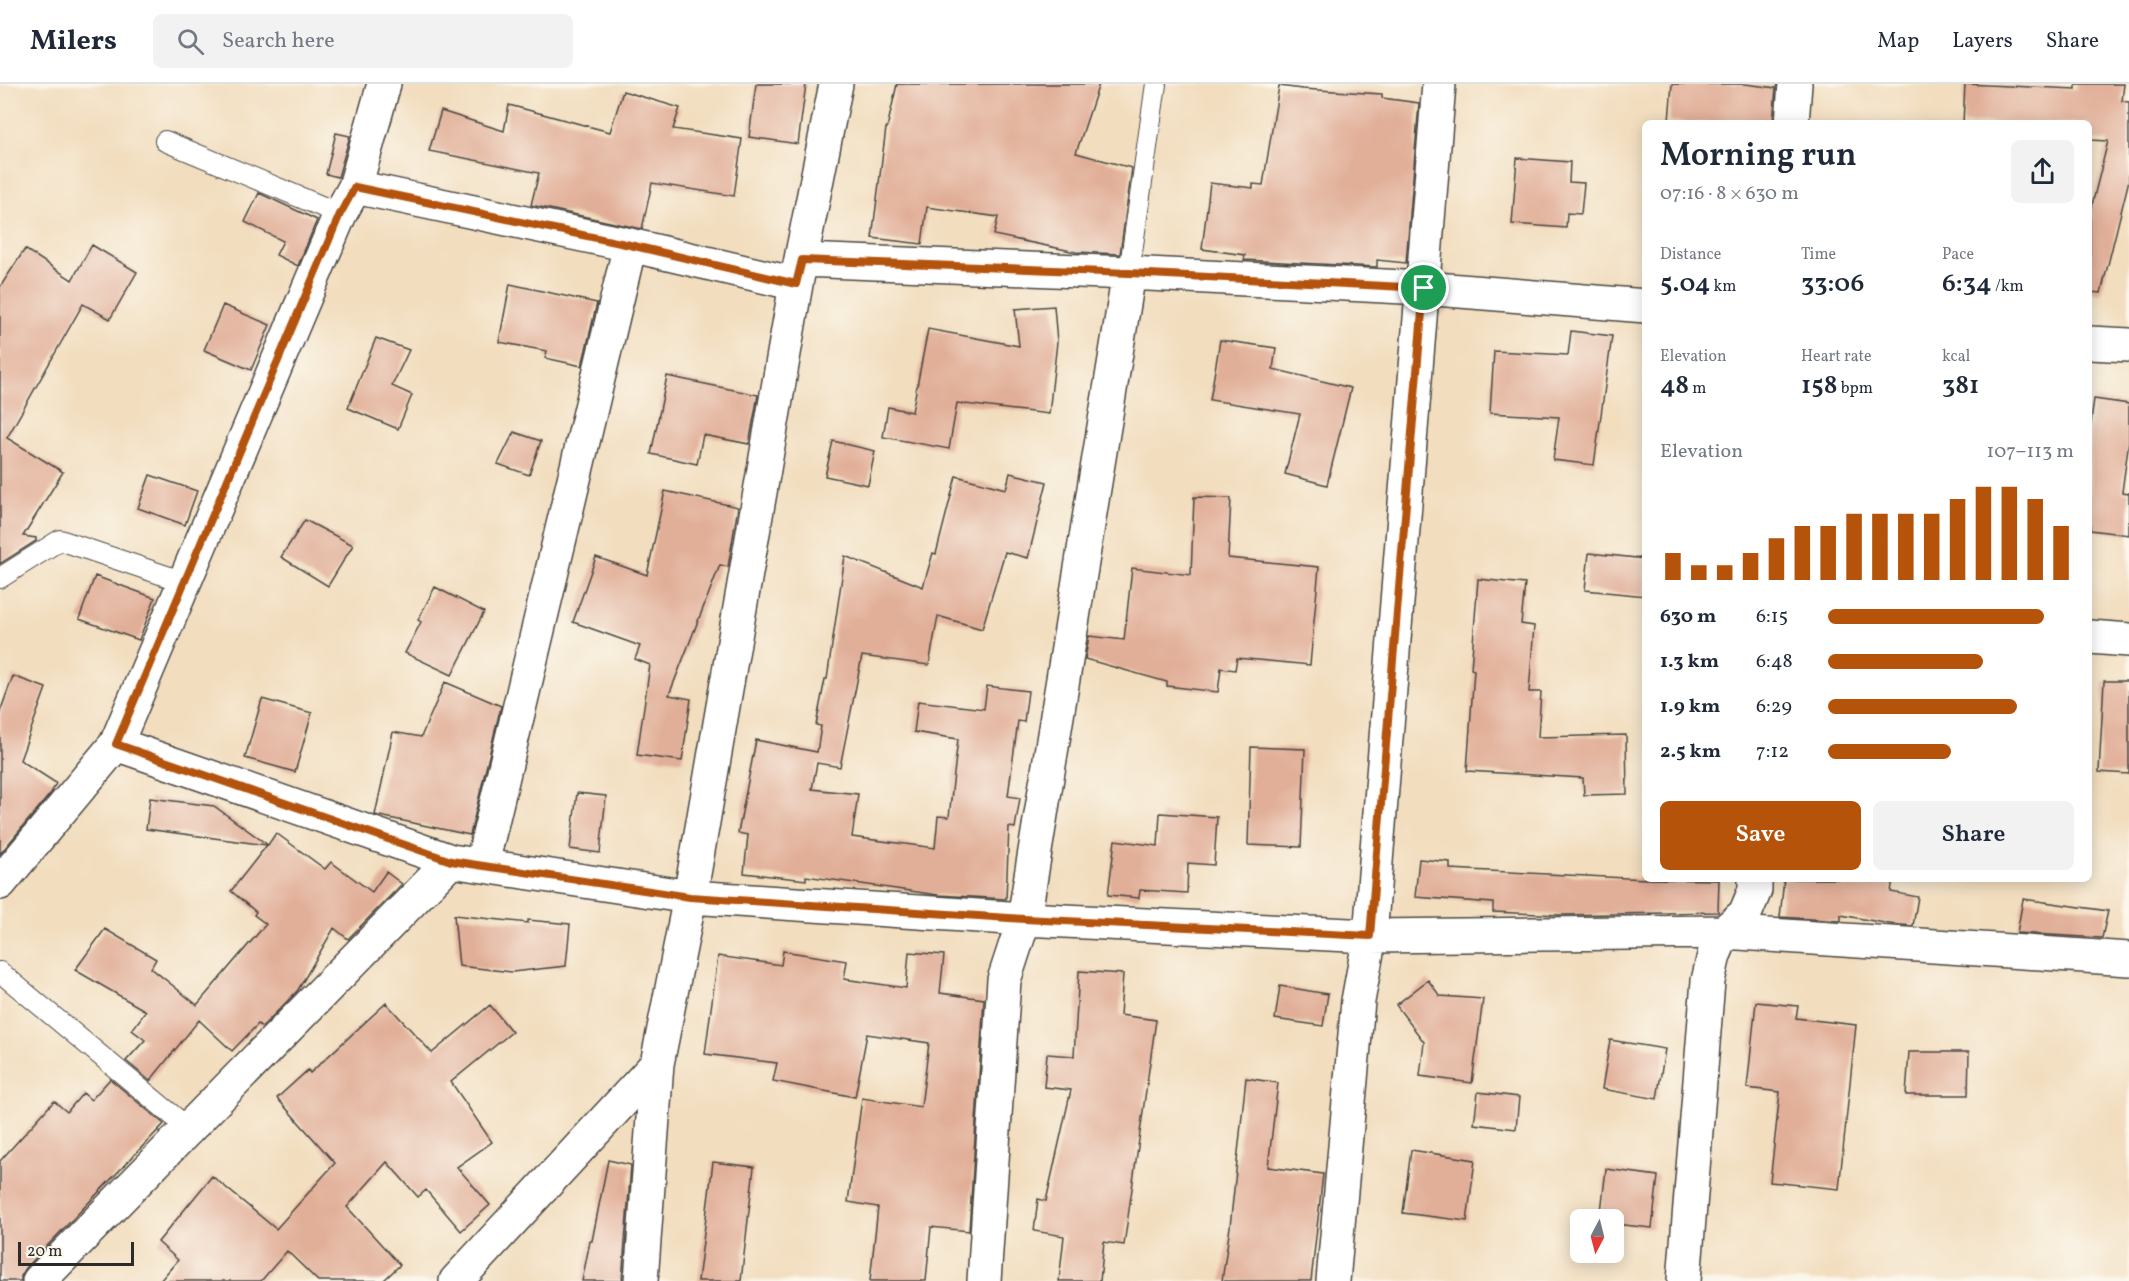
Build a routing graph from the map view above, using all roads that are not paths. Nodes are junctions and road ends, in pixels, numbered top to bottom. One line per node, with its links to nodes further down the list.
1 (384, 84): 8 (street)
2 (836, 84): 10 (street)
3 (1156, 84): 11 (lane)
4 (1439, 84): 12 (street)
5 (1795, 84): 6 (street)
6 (1792, 120)
7 (165, 141): 8 (lane)
8 (347, 201): 9 (street); 17 (street)
9 (630, 245): 10 (street); 21 (street)
10 (799, 272): 11 (street); 24 (street)
11 (1129, 273): 12 (street); 25 (street)
12 (1424, 288): 13 (street); 27 (street)
13 (1642, 306)
14 (2092, 343): 15 (street)
15 (2129, 345)
16 (0, 578): 17 (lane)
17 (184, 582): 20 (street)
18 (2092, 636): 19 (street)
19 (2129, 640)
20 (116, 744): 21 (street); 23 (street)
21 (467, 862): 24 (street); 31 (street)
22 (1755, 882): 26 (street)
23 (0, 883)
24 (690, 897): 25 (street); 30 (street)
25 (1024, 919): 27 (street); 35 (street)
26 (1724, 932): 27 (street); 28 (street); 37 (street)
27 (1370, 936): 36 (street)
28 (2129, 959)
29 (0, 972): 31 (lane)
30 (657, 1064): 33 (street); 34 (street)
31 (189, 1129): 32 (street)
32 (39, 1281)
33 (456, 1281)
34 (641, 1281)
35 (984, 1281)
36 (1333, 1281)
37 (1684, 1281)

